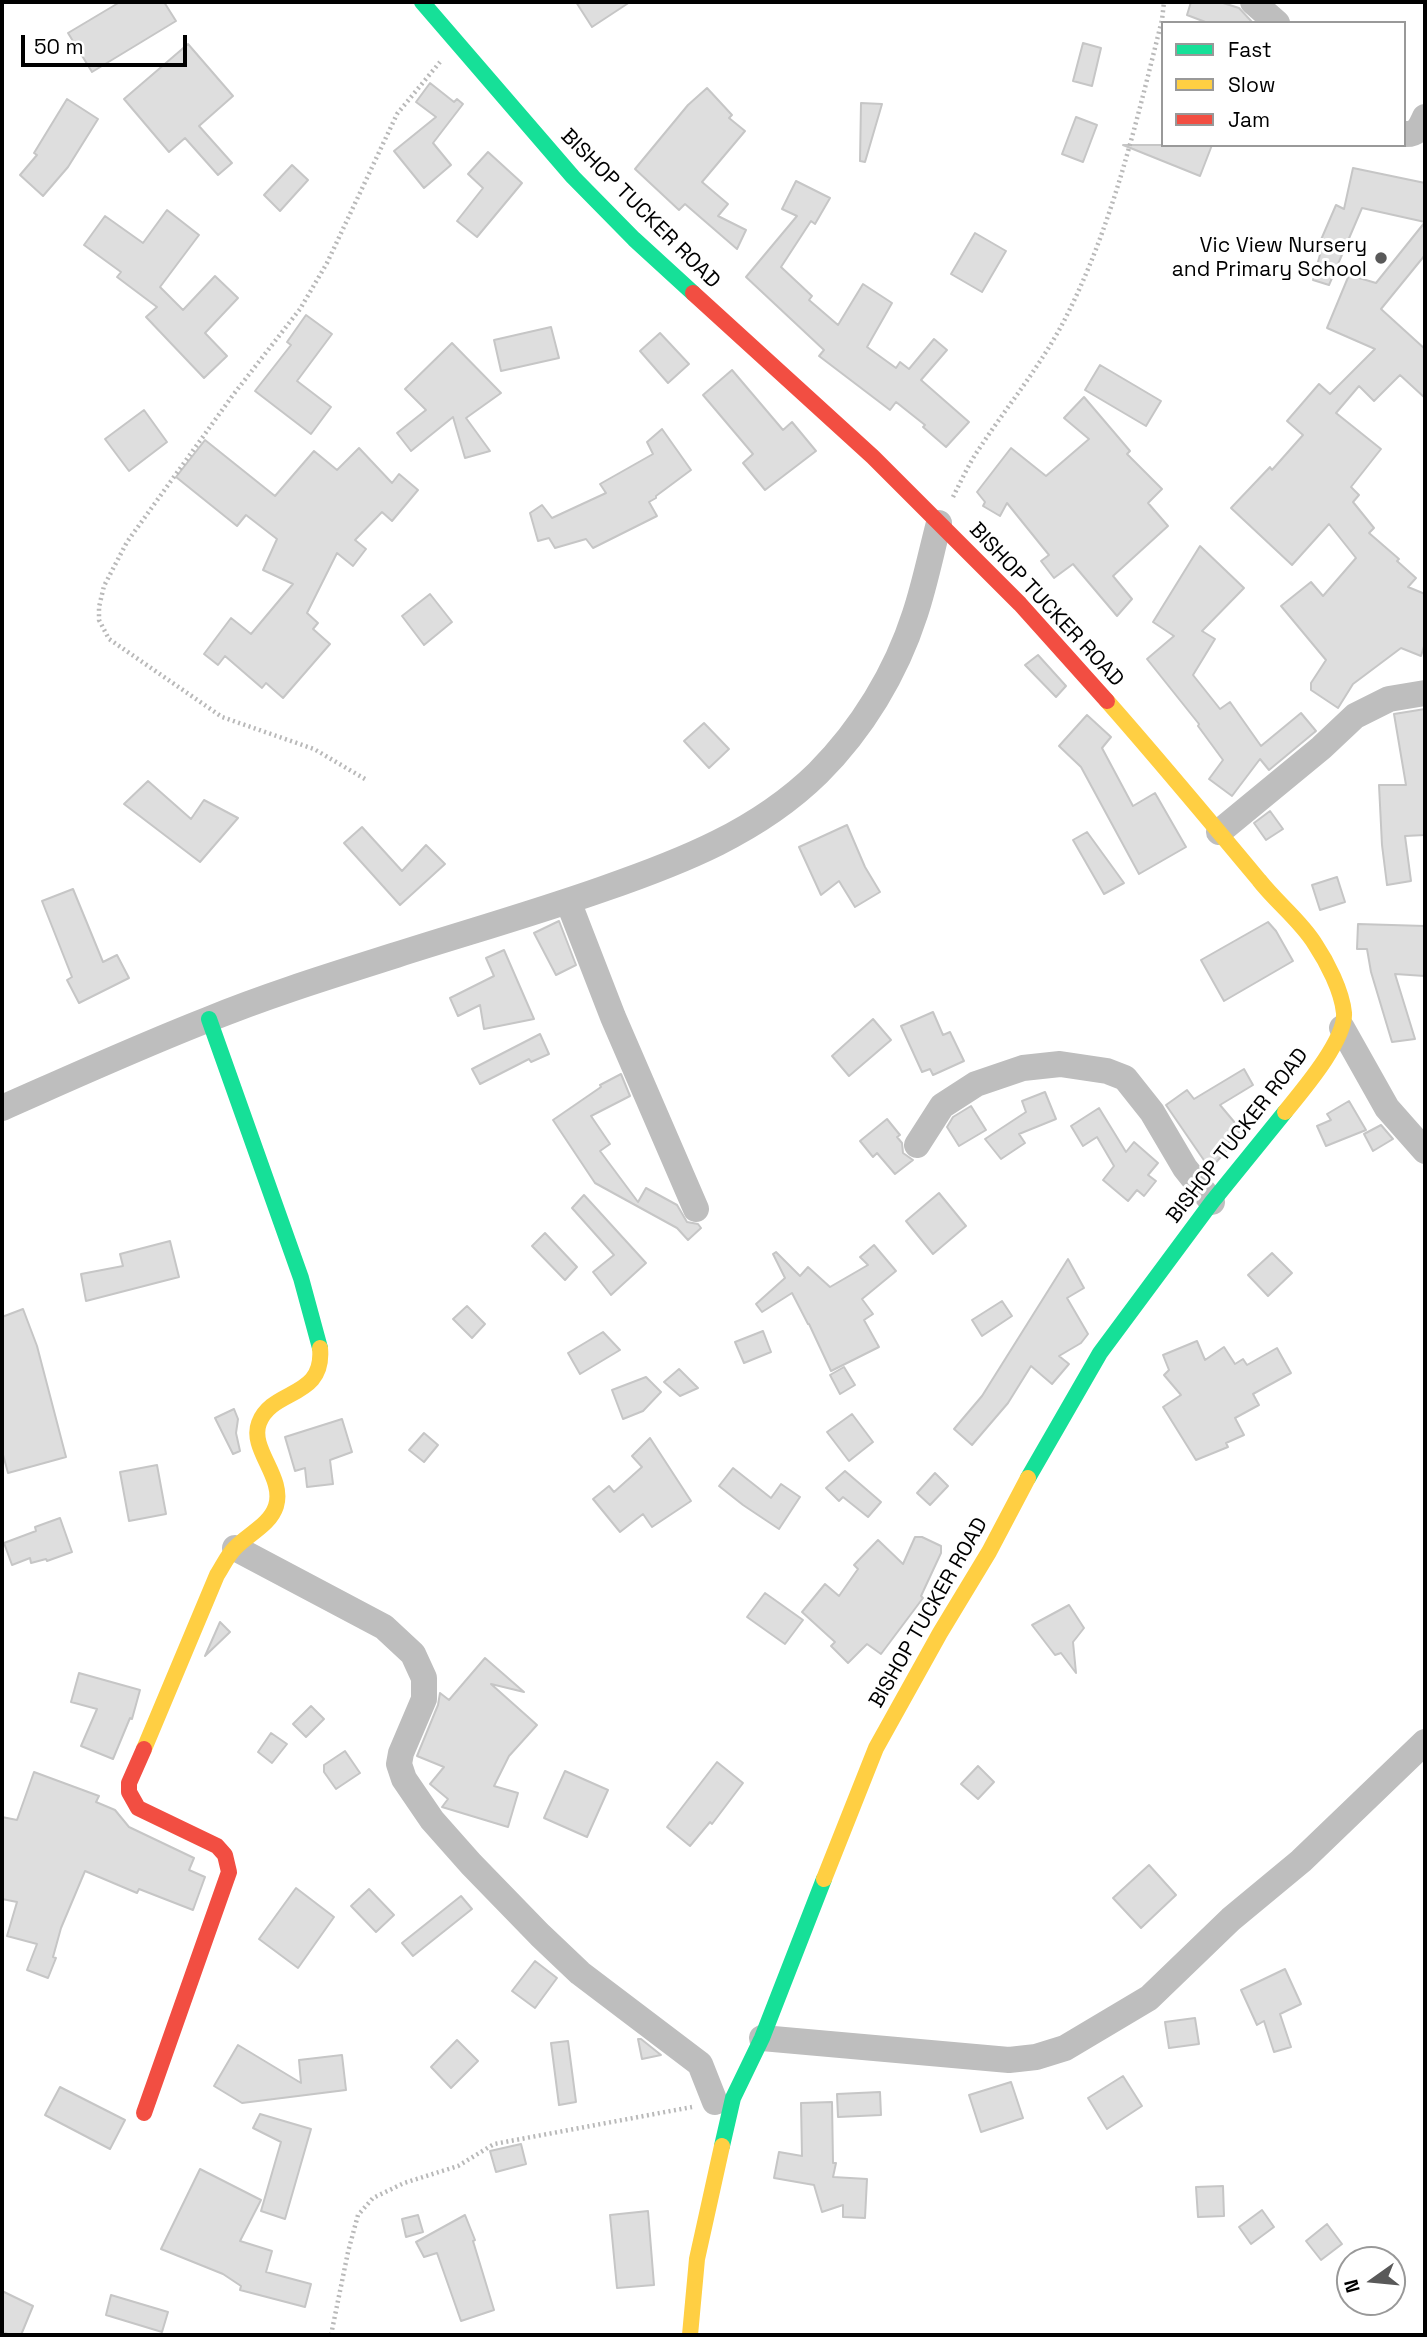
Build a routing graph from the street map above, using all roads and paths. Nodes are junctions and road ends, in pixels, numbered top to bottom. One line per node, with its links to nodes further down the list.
1 (422, 2): 7 (main road, BISHOP TUCKER ROAD)
2 (1164, 2): 4 (path)
3 (1253, 2): 5 (street)
4 (1162, 21)
5 (1275, 21)
6 (1161, 24): 10 (path)
7 (457, 44): 10 (main road, BISHOP TUCKER ROAD); 12 (path)
8 (1425, 117): 9 (street)
9 (1406, 134)
10 (939, 523): 13 (main road, BISHOP TUCKER ROAD); 14 (street)
11 (1425, 693): 13 (street)
12 (365, 779)
13 (1219, 832): 16 (main road, BISHOP TUCKER ROAD)
14 (568, 901): 15 (street); 21 (street)
15 (209, 1019): 17 (street); 22 (main road)
16 (1342, 1028): 19 (street); 20 (main road, BISHOP TUCKER ROAD)
17 (2, 1108)
18 (918, 1145): 20 (street)
19 (1425, 1151)
20 (1212, 1202): 24 (main road, BISHOP TUCKER ROAD)
21 (696, 1209)
22 (234, 1548): 25 (street); 26 (main road)
23 (1425, 1742): 24 (street)
24 (762, 2038): 28 (main road, BISHOP TUCKER ROAD)
25 (715, 2102): 27 (path)
26 (144, 2113)
27 (331, 2335)
28 (690, 2335)

